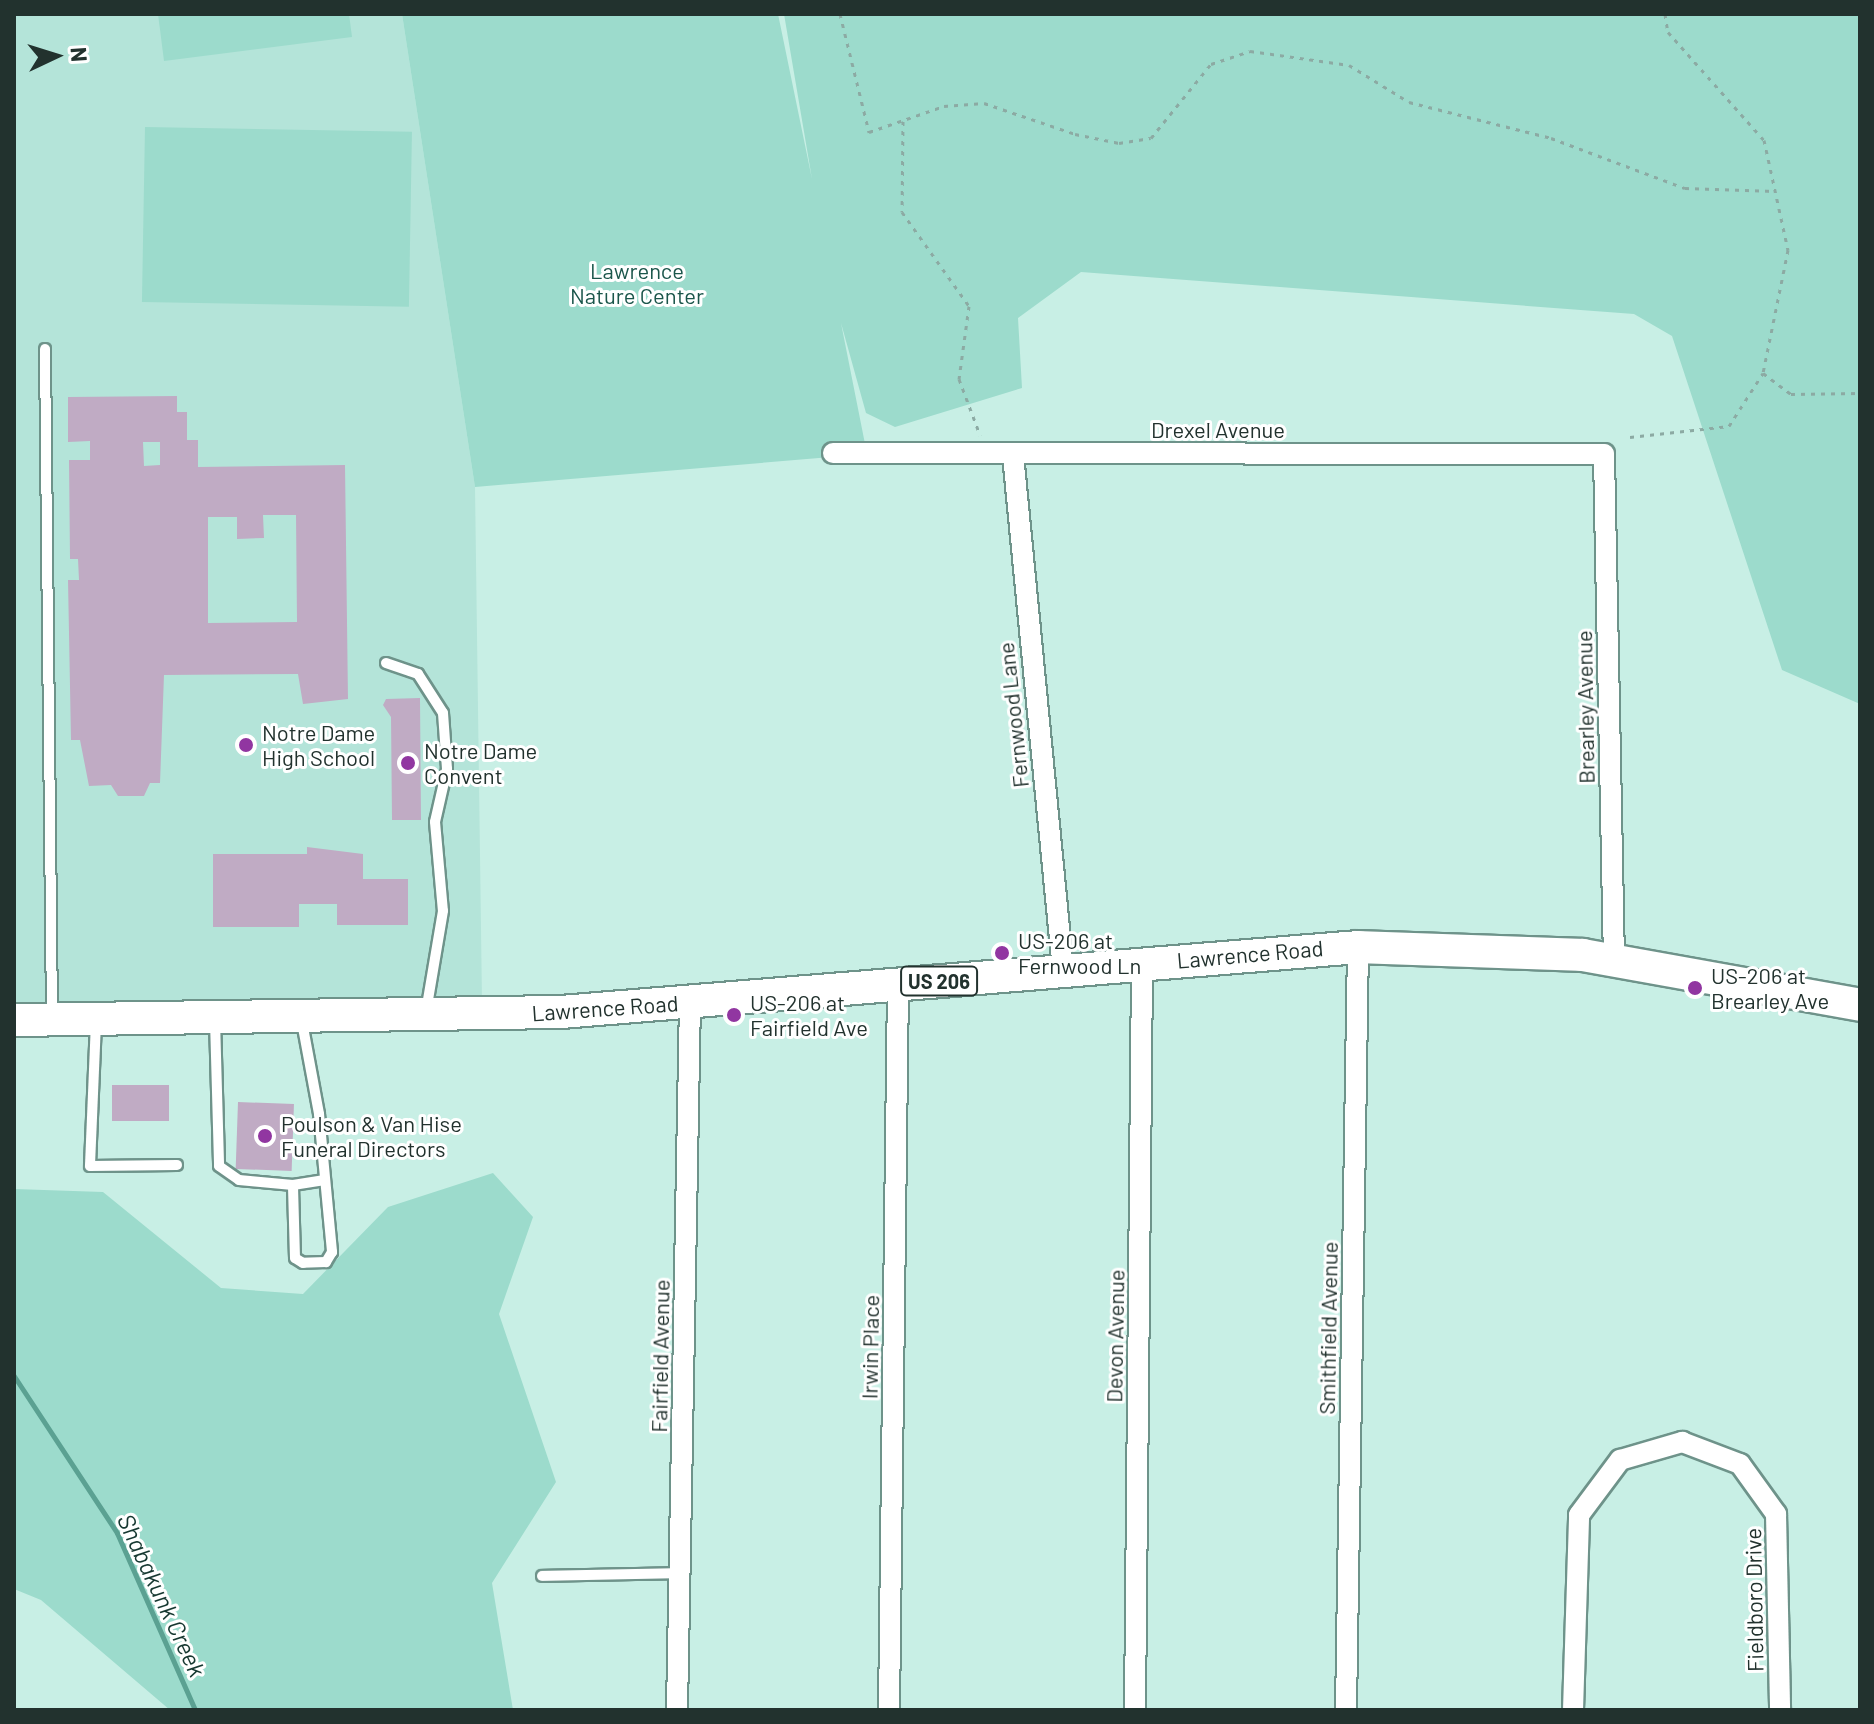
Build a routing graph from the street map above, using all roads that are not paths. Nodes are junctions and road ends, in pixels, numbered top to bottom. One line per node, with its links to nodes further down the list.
1 (45, 349): 15 (lane)
2 (833, 453): 4 (street, Drexel Avenue)
3 (1604, 454): 4 (street, Drexel Avenue); 7 (street, Brearley Avenue)
4 (1013, 455): 9 (street, Fernwood Lane)
5 (386, 663): 13 (lane)
6 (1358, 947): 7 (main road, Lawrence Road / US 206); 8 (main road, Lawrence Road / US 206); 27 (street, Smithfield Avenue)
7 (1614, 959): 12 (main road, Lawrence Road / US 206)
8 (1142, 963): 9 (main road, Lawrence Road / US 206); 26 (street, Devon Avenue)
9 (1063, 970): 10 (main road, Lawrence Road / US 206)
10 (898, 984): 11 (main road, Lawrence Road / US 206); 25 (street, Irwin Place)
11 (690, 1002): 13 (main road, Lawrence Road / US 206); 22 (street, Fairfield Avenue)
12 (1860, 1005)
13 (425, 1018): 18 (main road, Lawrence Road / US 206)
14 (14, 1020): 15 (main road, Lawrence Road / US 206)
15 (52, 1020): 16 (main road, Lawrence Road / US 206)
16 (96, 1020): 17 (main road, Lawrence Road / US 206); 19 (lane)
17 (215, 1020): 18 (main road, Lawrence Road / US 206); 21 (lane)
18 (302, 1020): 20 (lane)
19 (177, 1165)
20 (325, 1180): 21 (lane); 21 (lane)
21 (293, 1185)
22 (680, 1573): 23 (lane); 24 (street, Fairfield Avenue)
23 (542, 1576)
24 (677, 1710)
25 (889, 1710)
26 (1135, 1710)
27 (1346, 1710)
28 (1573, 1710): 29 (street, Fieldboro Drive)
29 (1780, 1710)

